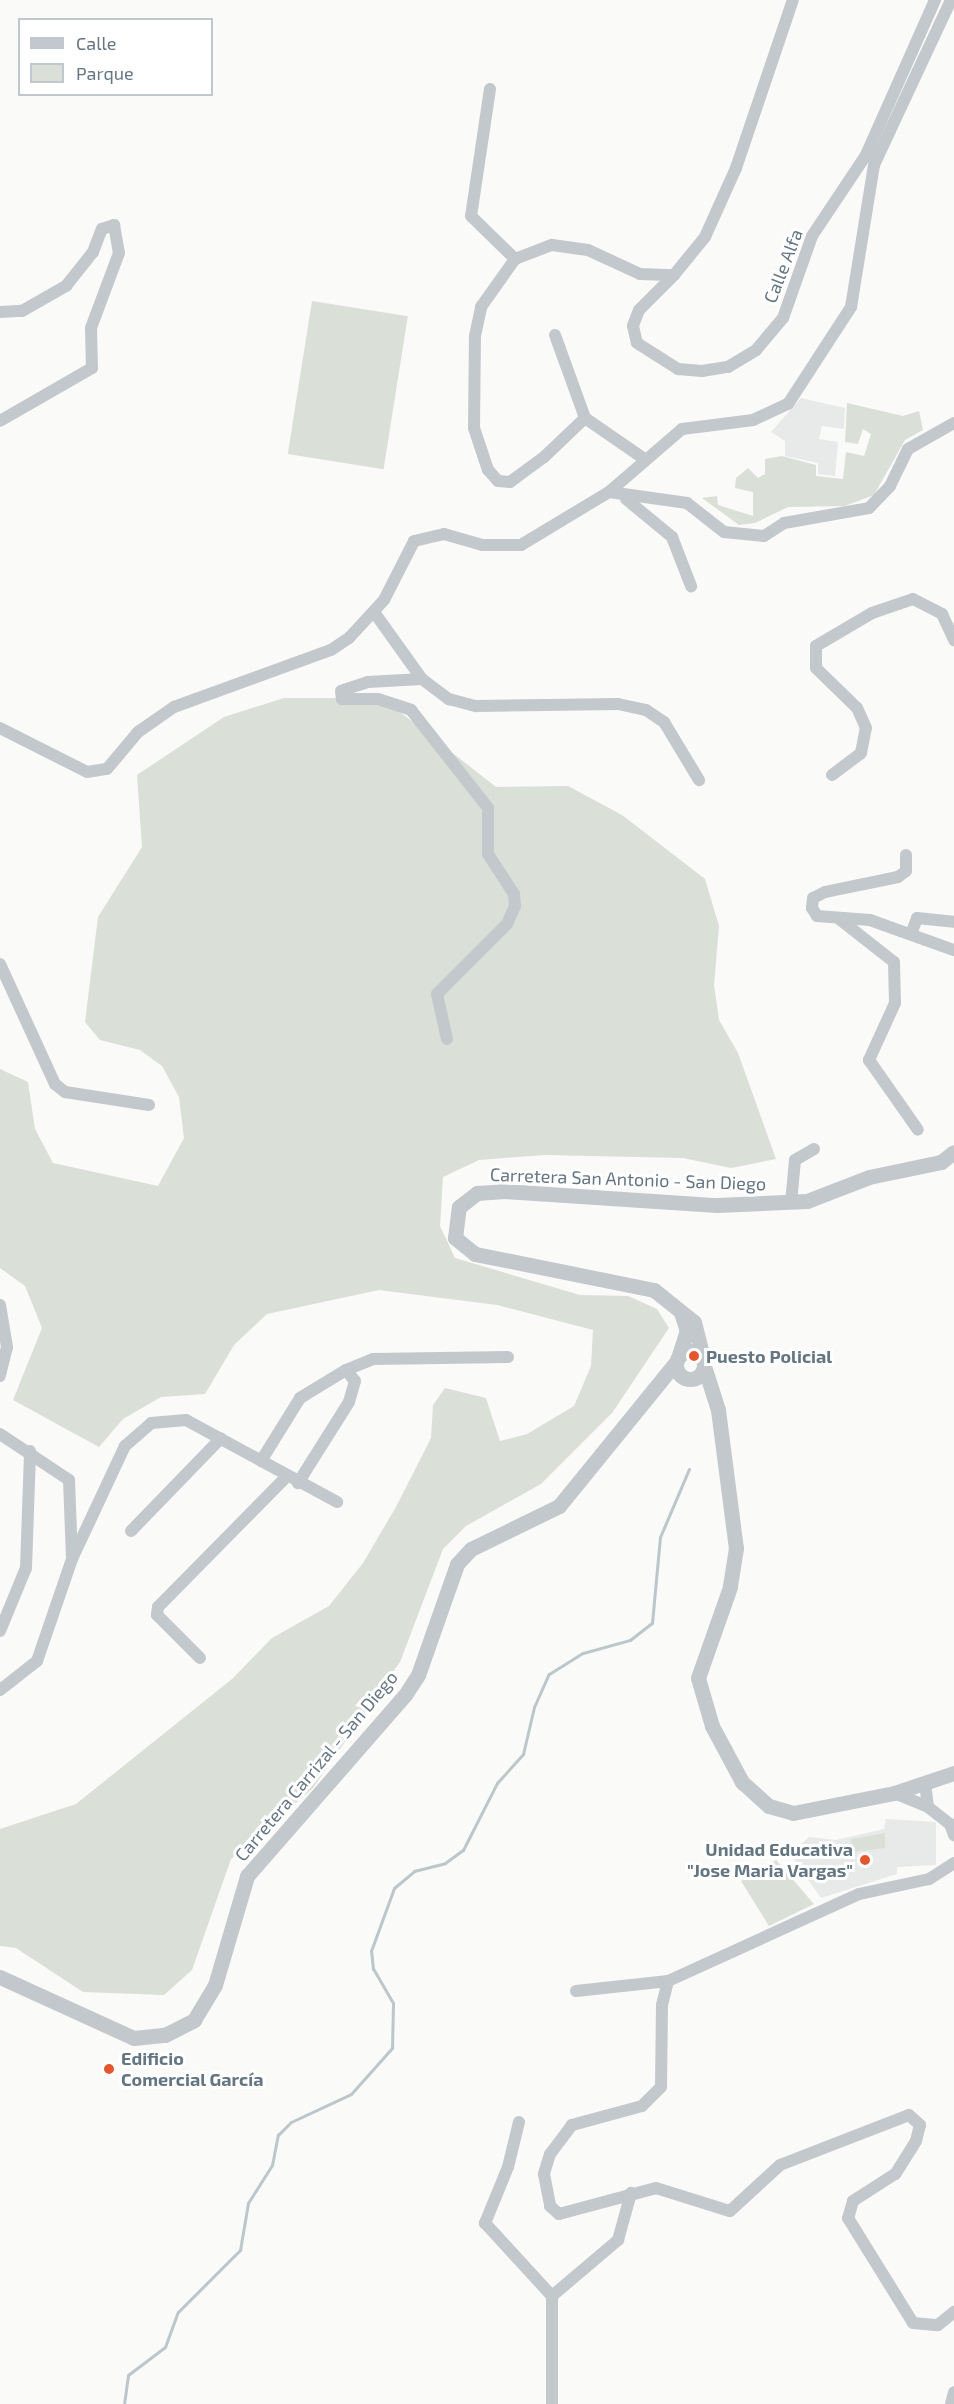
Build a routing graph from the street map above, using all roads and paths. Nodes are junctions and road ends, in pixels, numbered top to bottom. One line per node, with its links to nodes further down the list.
1 (793, 0): 6 (street, Calle Alfa)
2 (935, 0): 6 (street, Calle Alfa)
3 (951, 0): 12 (street)
4 (490, 89): 5 (street)
5 (515, 259): 6 (street); 9 (street)
6 (674, 275)
7 (0, 312): 10 (street)
8 (555, 335): 9 (street)
9 (585, 418): 12 (street)
10 (0, 421)
11 (954, 423): 14 (street)
12 (643, 458): 13 (street)
13 (609, 492): 14 (street); 16 (street)
14 (625, 498): 15 (street)
15 (691, 586)
16 (374, 612): 18 (street); 19 (street)
17 (954, 640): 20 (street)
18 (422, 679): 21 (street); 28 (street)
19 (0, 728)
20 (832, 775)
21 (699, 780)
22 (906, 855): 23 (street)
23 (838, 918): 25 (street); 30 (street)
24 (954, 922): 25 (street)
25 (911, 934): 26 (street)
26 (954, 950)
27 (0, 964): 29 (street)
28 (447, 1039)
29 (149, 1105)
30 (918, 1130)
31 (814, 1149): 33 (street)
32 (954, 1152): 33 (street, Carretera San Antonio - San Diego)
33 (791, 1203): 35 (street, Carretera San Antonio - San Diego)
34 (0, 1305): 40 (street)
35 (679, 1307): 37 (street); 38 (street, Carretera San Antonio - San Diego)
36 (508, 1358): 39 (street)
37 (677, 1360): 38 (street); 41 (street); 42 (street, Carretera Carrizal - San Diego)
38 (704, 1363): 41 (street); 43 (street, Carretera San Antonio - San Diego)
39 (346, 1370): 47 (street); 48 (street)
40 (0, 1376)
41 (687, 1378): 42 (street); 43 (street)
42 (658, 1382): 61 (street, Carretera Carrizal - San Diego)
43 (718, 1419): 57 (street)
44 (0, 1434): 46 (street)
45 (221, 1438): 47 (street); 50 (street); 51 (street)
46 (30, 1451): 51 (street); 52 (street)
47 (261, 1461): 48 (street)
48 (292, 1480): 49 (street); 53 (street)
49 (337, 1502)
50 (132, 1531)
51 (72, 1559): 54 (street)
52 (0, 1631)
53 (200, 1658)
54 (0, 1690)
55 (954, 1773): 56 (street)
56 (926, 1783): 57 (street); 58 (street)
57 (894, 1793): 58 (street)
58 (928, 1808): 59 (street)
59 (954, 1835)
60 (954, 1863): 62 (street)
61 (0, 1977)
62 (668, 1981): 63 (street); 65 (street)
63 (576, 1991)
64 (519, 2122): 66 (street)
65 (631, 2193): 66 (street); 67 (street)
66 (552, 2296): 69 (street)
67 (954, 2312)
68 (954, 2392): 70 (street)
69 (552, 2404)
70 (951, 2404)

